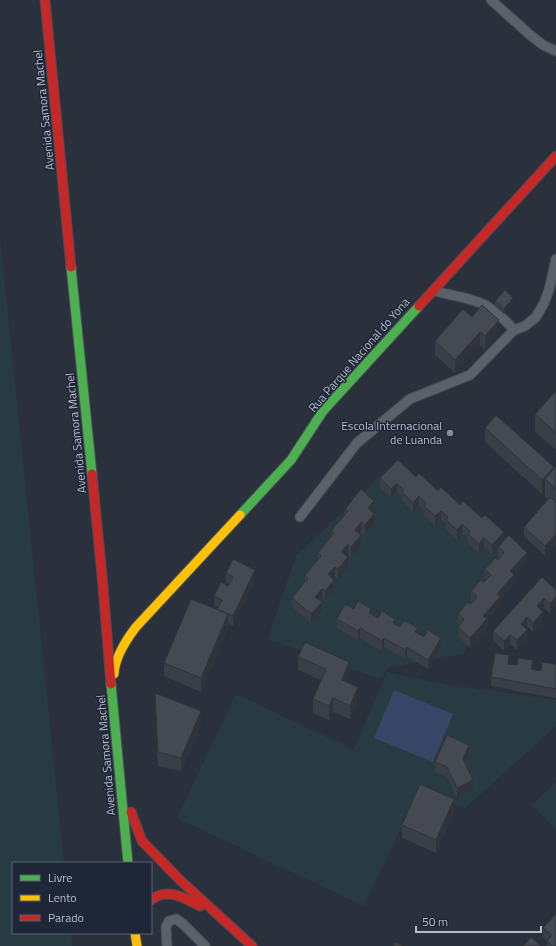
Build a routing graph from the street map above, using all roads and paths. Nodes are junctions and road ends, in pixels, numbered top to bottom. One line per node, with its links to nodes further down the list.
1 (45, 0): 9 (street, Avenida Samora Machel)
2 (491, 0): 3 (lane)
3 (556, 51)
4 (556, 156): 6 (street, Rua Parque Nacional do Yona)
5 (556, 259): 7 (lane)
6 (432, 291): 7 (lane); 11 (street, Rua Parque Nacional do Yona)
7 (514, 330): 8 (lane)
8 (300, 516)
9 (103, 586): 10 (street); 13 (street, Avenida Samora Machel)
10 (114, 608)
11 (152, 610): 12 (street, Rua Parque Nacional do Yona); 13 (street, Rua Parque Nacional do Yona)
12 (131, 619)
13 (111, 689): 14 (street, Avenida Samora Machel)
14 (120, 785): 15 (street, Avenida Samora Machel); 17 (street)
15 (128, 862)
16 (152, 899): 17 (street)
17 (218, 916): 22 (street)
18 (135, 934): 19 (street)
19 (136, 946)
20 (167, 946): 21 (lane)
21 (205, 946)
22 (252, 946)

